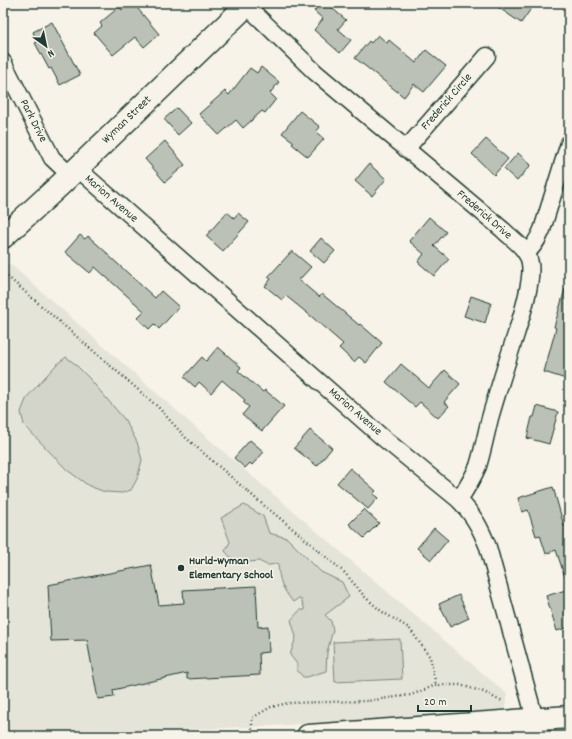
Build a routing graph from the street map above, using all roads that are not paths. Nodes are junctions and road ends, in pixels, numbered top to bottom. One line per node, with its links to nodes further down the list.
1 (248, 4): 5 (street, Frederick Drive); 6 (street, Wyman Street)
2 (487, 56): 5 (street, Frederick Circle)
3 (3, 62): 6 (street, Park Drive)
4 (569, 143): 8 (street)
5 (406, 149): 8 (street, Frederick Drive)
6 (73, 172): 7 (street, Wyman Street); 9 (street, Marion Avenue)
7 (3, 237)
8 (526, 253): 9 (street)
9 (459, 500): 11 (street, Marion Avenue)
10 (569, 716): 11 (street)
11 (535, 719): 12 (street)
12 (308, 736)

